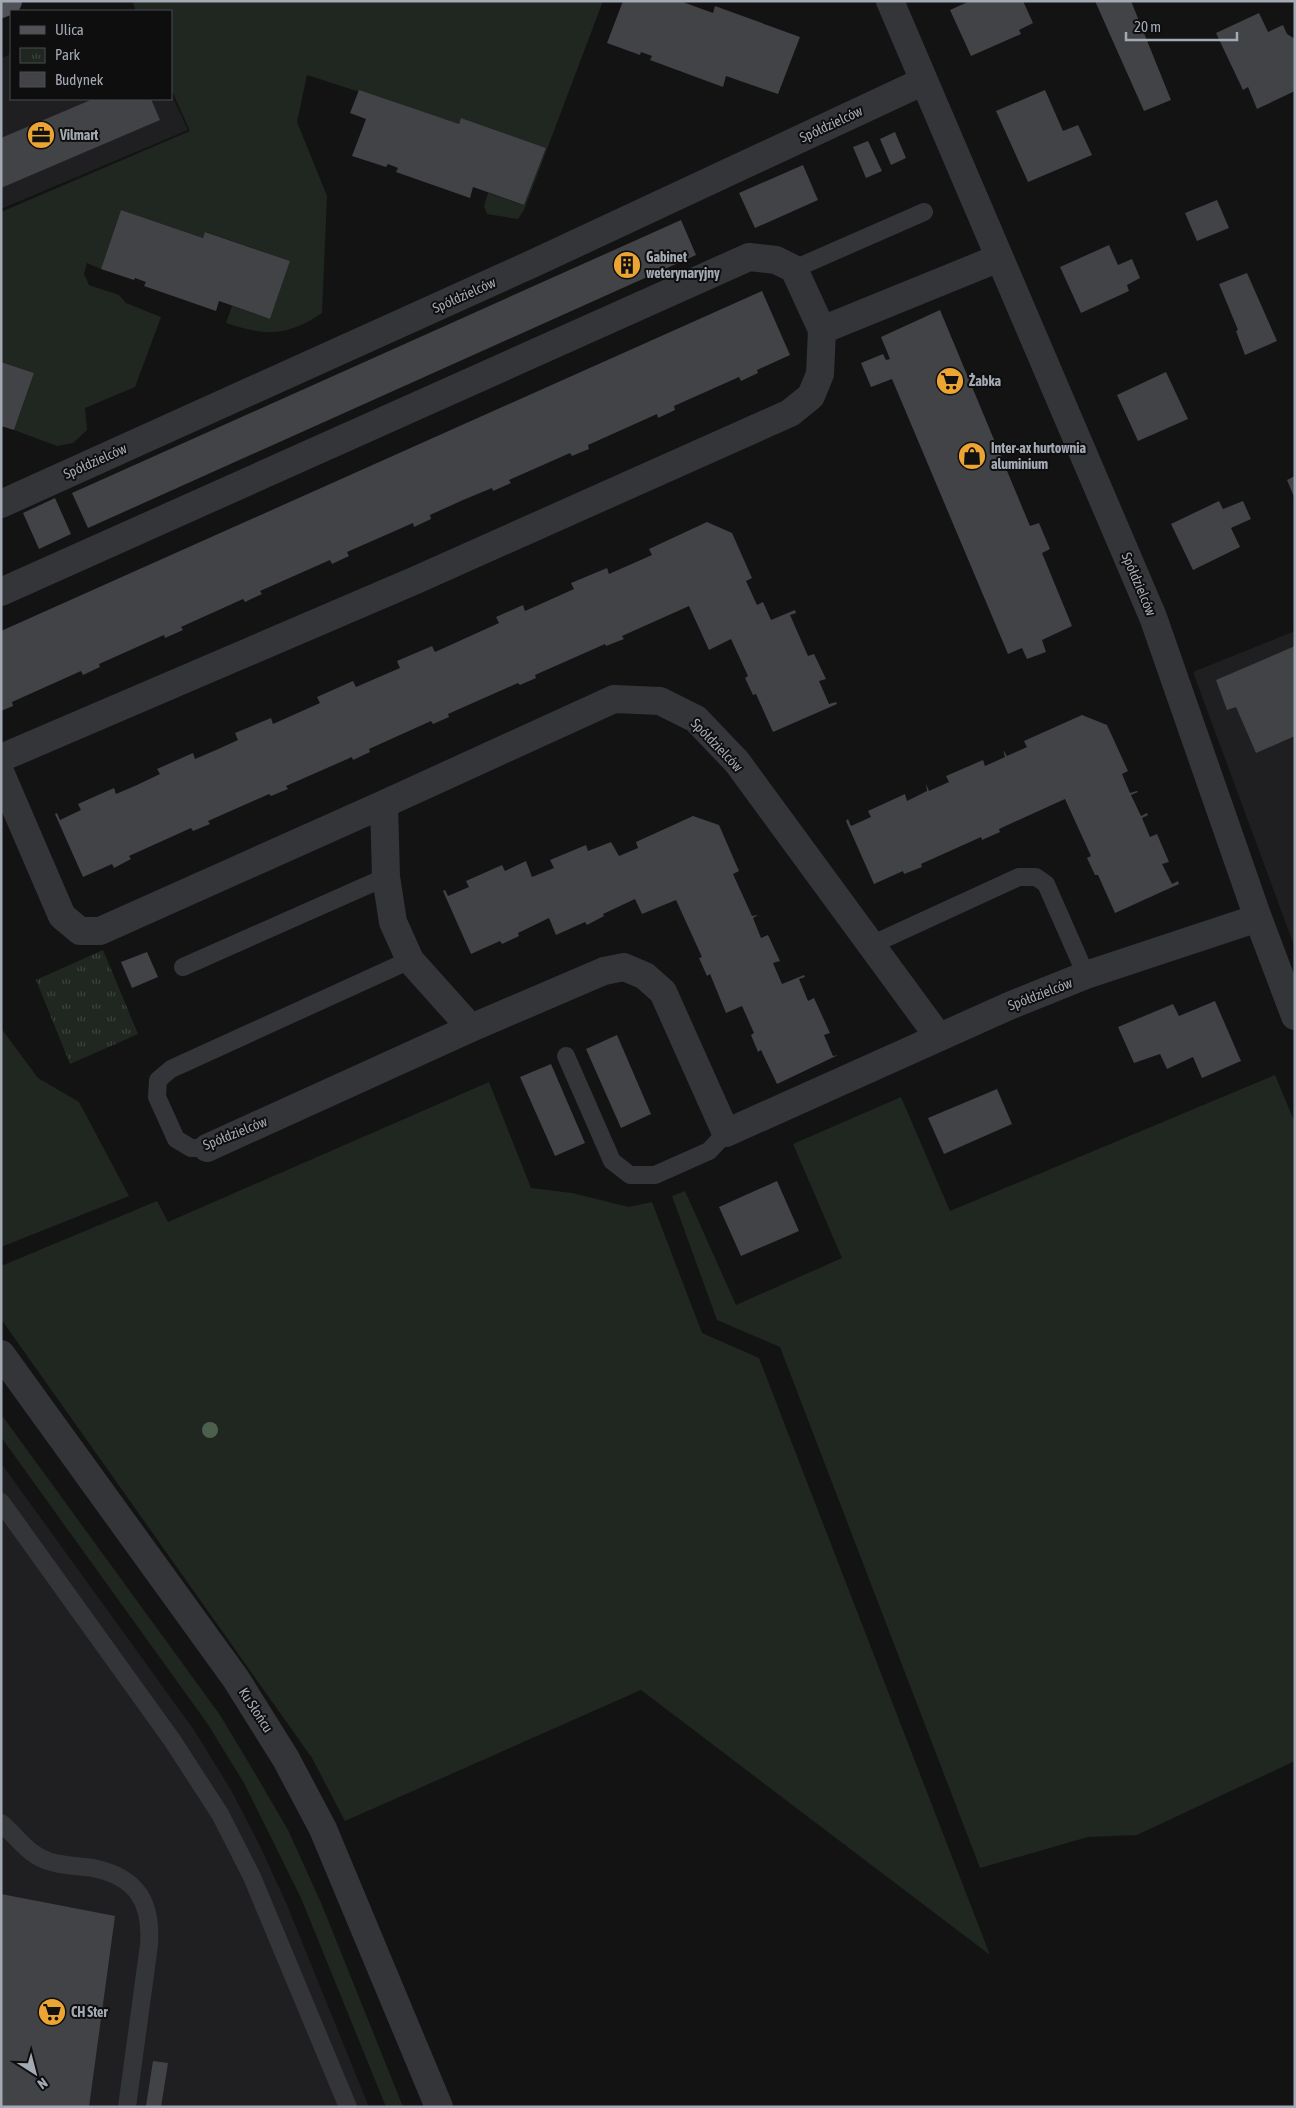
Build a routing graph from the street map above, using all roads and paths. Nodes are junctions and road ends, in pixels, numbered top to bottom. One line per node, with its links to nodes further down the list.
1 (8, 1): 3 (main road)
2 (890, 1): 4 (street, Spółdzielców)
3 (1, 4)
4 (924, 81): 6 (street, Spółdzielców); 9 (street, Spółdzielców)
5 (924, 212): 7 (lane)
6 (998, 258): 8 (street); 15 (street, Spółdzielców)
7 (794, 269): 8 (street); 10 (street)
8 (822, 330): 11 (street)
9 (1, 504)
10 (1, 592)
11 (1, 758)
12 (1, 774): 13 (street, Spółdzielców)
13 (384, 804): 14 (street); 16 (street, Spółdzielców)
14 (386, 877): 17 (street); 18 (lane)
15 (1258, 918): 19 (street, Spółdzielców); 20 (street, Spółdzielców)
16 (871, 945): 19 (lane, Spółdzielców); 22 (street, Spółdzielców)
17 (410, 960): 21 (street); 25 (lane, Spółdzielców)
18 (184, 967)
19 (1086, 975): 22 (street, Spółdzielców)
20 (1295, 1016)
21 (471, 1028): 24 (street, Spółdzielców); 25 (street, Spółdzielców)
22 (938, 1036): 24 (street, Spółdzielców)
23 (566, 1056): 24 (lane)
24 (726, 1133)
25 (207, 1148)
26 (1, 1354): 31 (street, Ku Słońcu)
27 (1, 1502): 30 (lane)
28 (1, 1823): 29 (lane)
29 (127, 2107)
30 (348, 2107)
31 (439, 2107)

